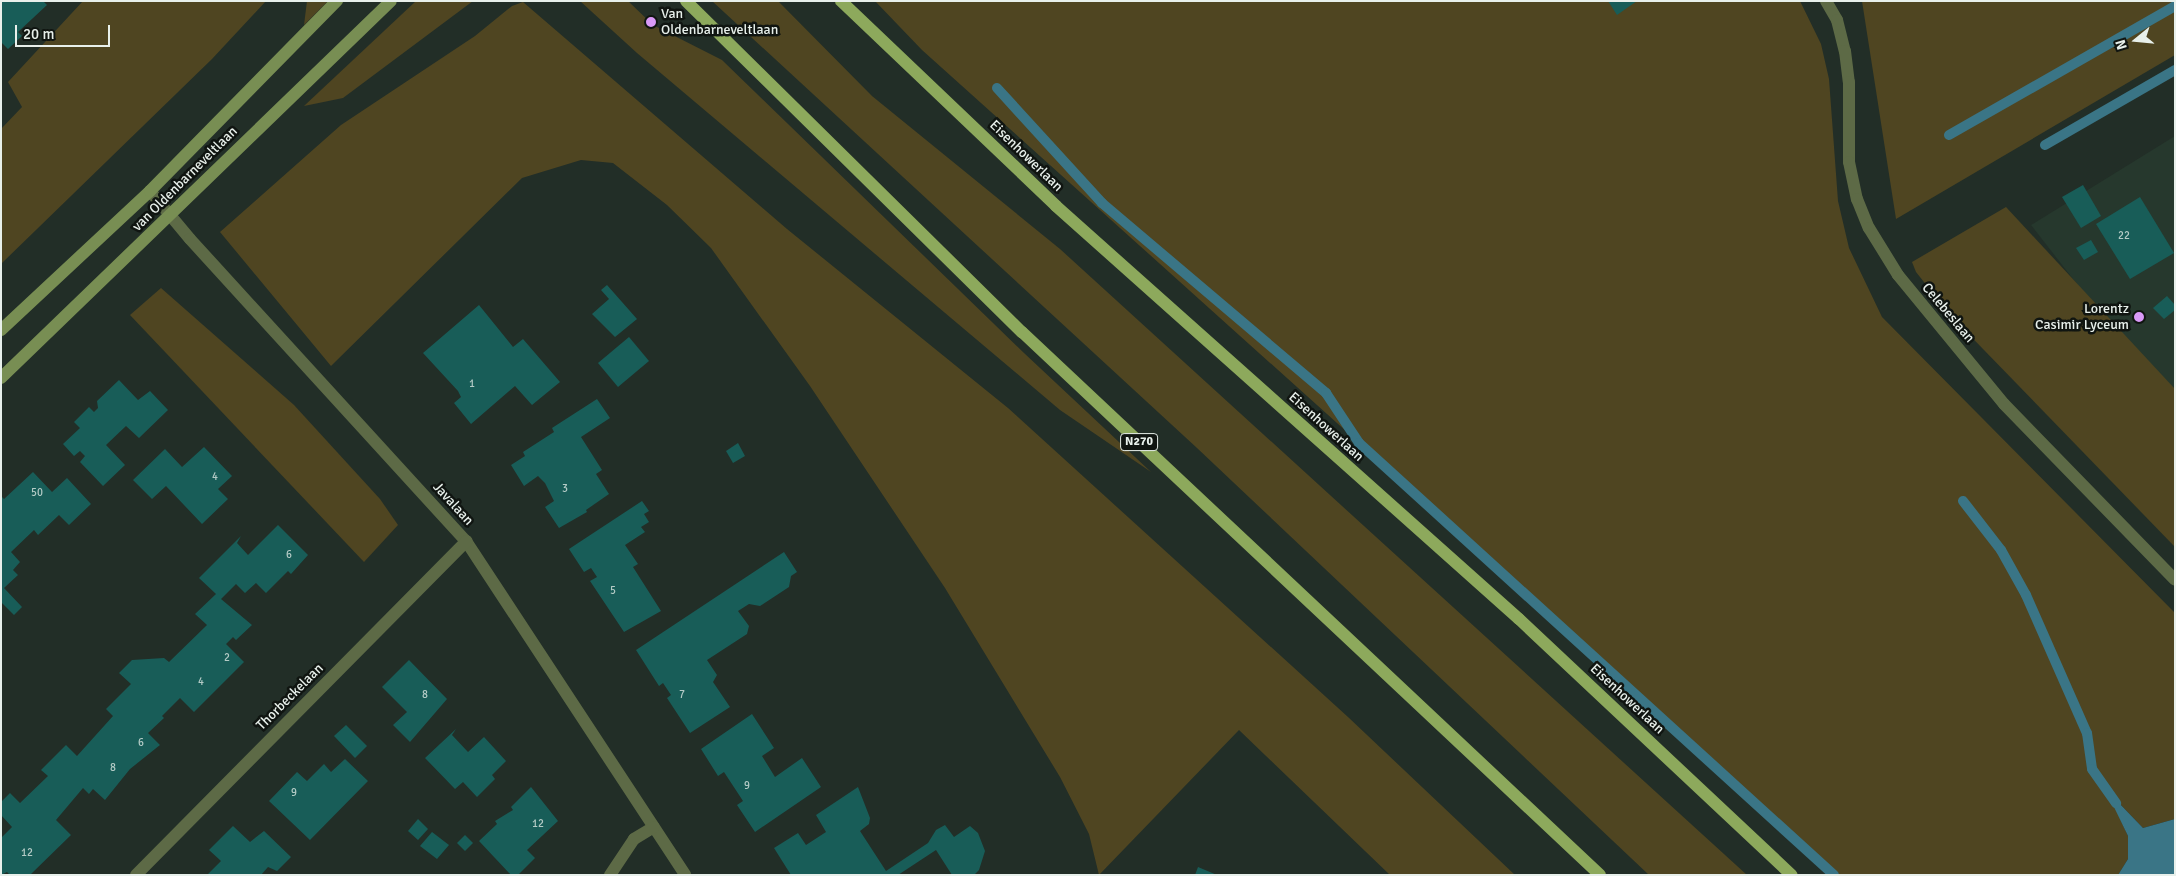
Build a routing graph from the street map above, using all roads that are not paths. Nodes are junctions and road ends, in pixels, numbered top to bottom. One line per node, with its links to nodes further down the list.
1 (337, 1): 6 (main road, van Oldenbarneveltlaan)
2 (391, 1): 7 (main road, van Oldenbarneveltlaan)
3 (686, 1): 16 (main road, N270)
4 (841, 1): 17 (main road, Eisenhowerlaan)
5 (1826, 1): 11 (street, Celebeslaan)
6 (150, 191): 7 (street, Javalaan); 8 (main road, van Oldenbarneveltlaan)
7 (171, 216): 9 (main road, van Oldenbarneveltlaan); 10 (street, Javalaan)
8 (1, 330)
9 (1, 378)
10 (466, 541): 12 (street, Javalaan); 13 (street, Thorbeckelaan)
11 (2175, 580)
12 (654, 827): 14 (street); 15 (street, Javalaan)
13 (136, 875)
14 (610, 875)
15 (685, 875)
16 (1600, 875)
17 (1792, 875)

